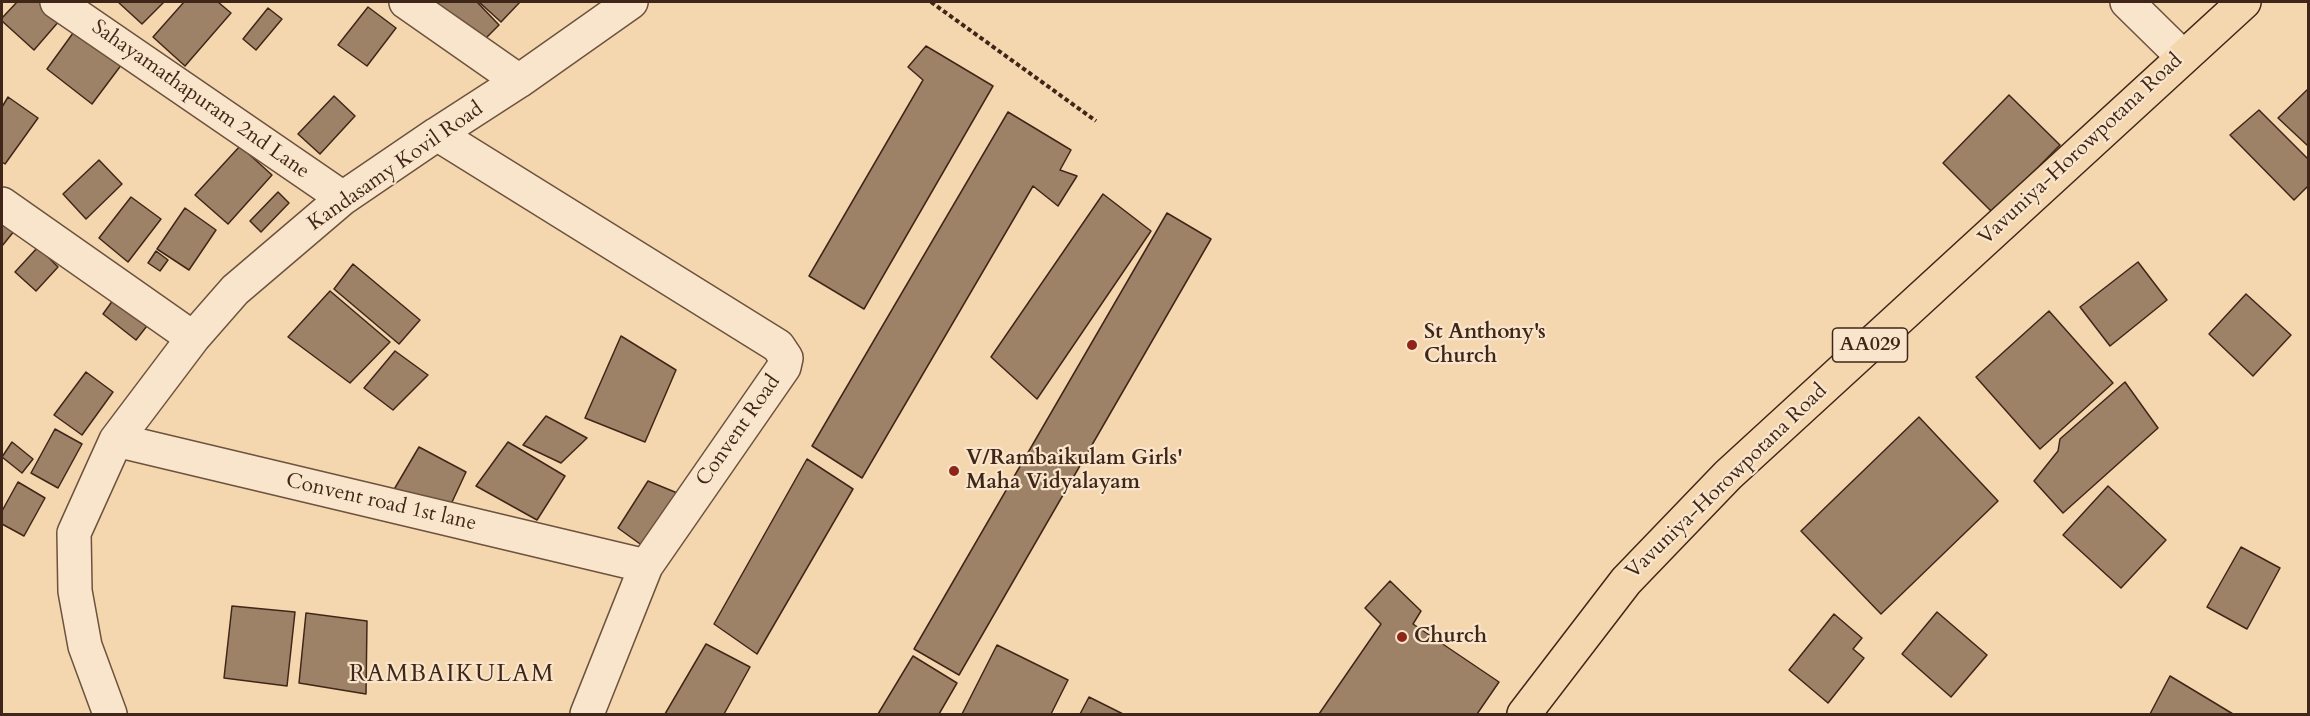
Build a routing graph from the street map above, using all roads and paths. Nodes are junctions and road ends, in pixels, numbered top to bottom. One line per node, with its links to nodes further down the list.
1 (57, 2): 11 (street, Sahayamathapuram 2nd Lane)
2 (406, 2): 8 (street)
3 (630, 2): 8 (street, Kandasamy Kovil Road)
4 (931, 2): 9 (path)
5 (2127, 2): 7 (street)
6 (2244, 2): 7 (highway, Vavuniya-Horowpotana Road / AA029)
7 (2182, 56): 18 (highway, Vavuniya-Horowpotana Road / AA029)
8 (519, 81): 10 (street, Kandasamy Kovil Road)
9 (1096, 121)
10 (437, 134): 11 (street, Kandasamy Kovil Road); 15 (street, Convent Road)
11 (343, 198): 13 (street, Kandasamy Kovil Road)
12 (2, 204): 13 (street)
13 (193, 338): 14 (street, Kandasamy Kovil Road)
14 (116, 440): 15 (street, Convent road 1st lane); 16 (street, Kandasamy Kovil Road)
15 (646, 566): 17 (street, Convent Road)
16 (110, 714)
17 (587, 714)
18 (1524, 714)

